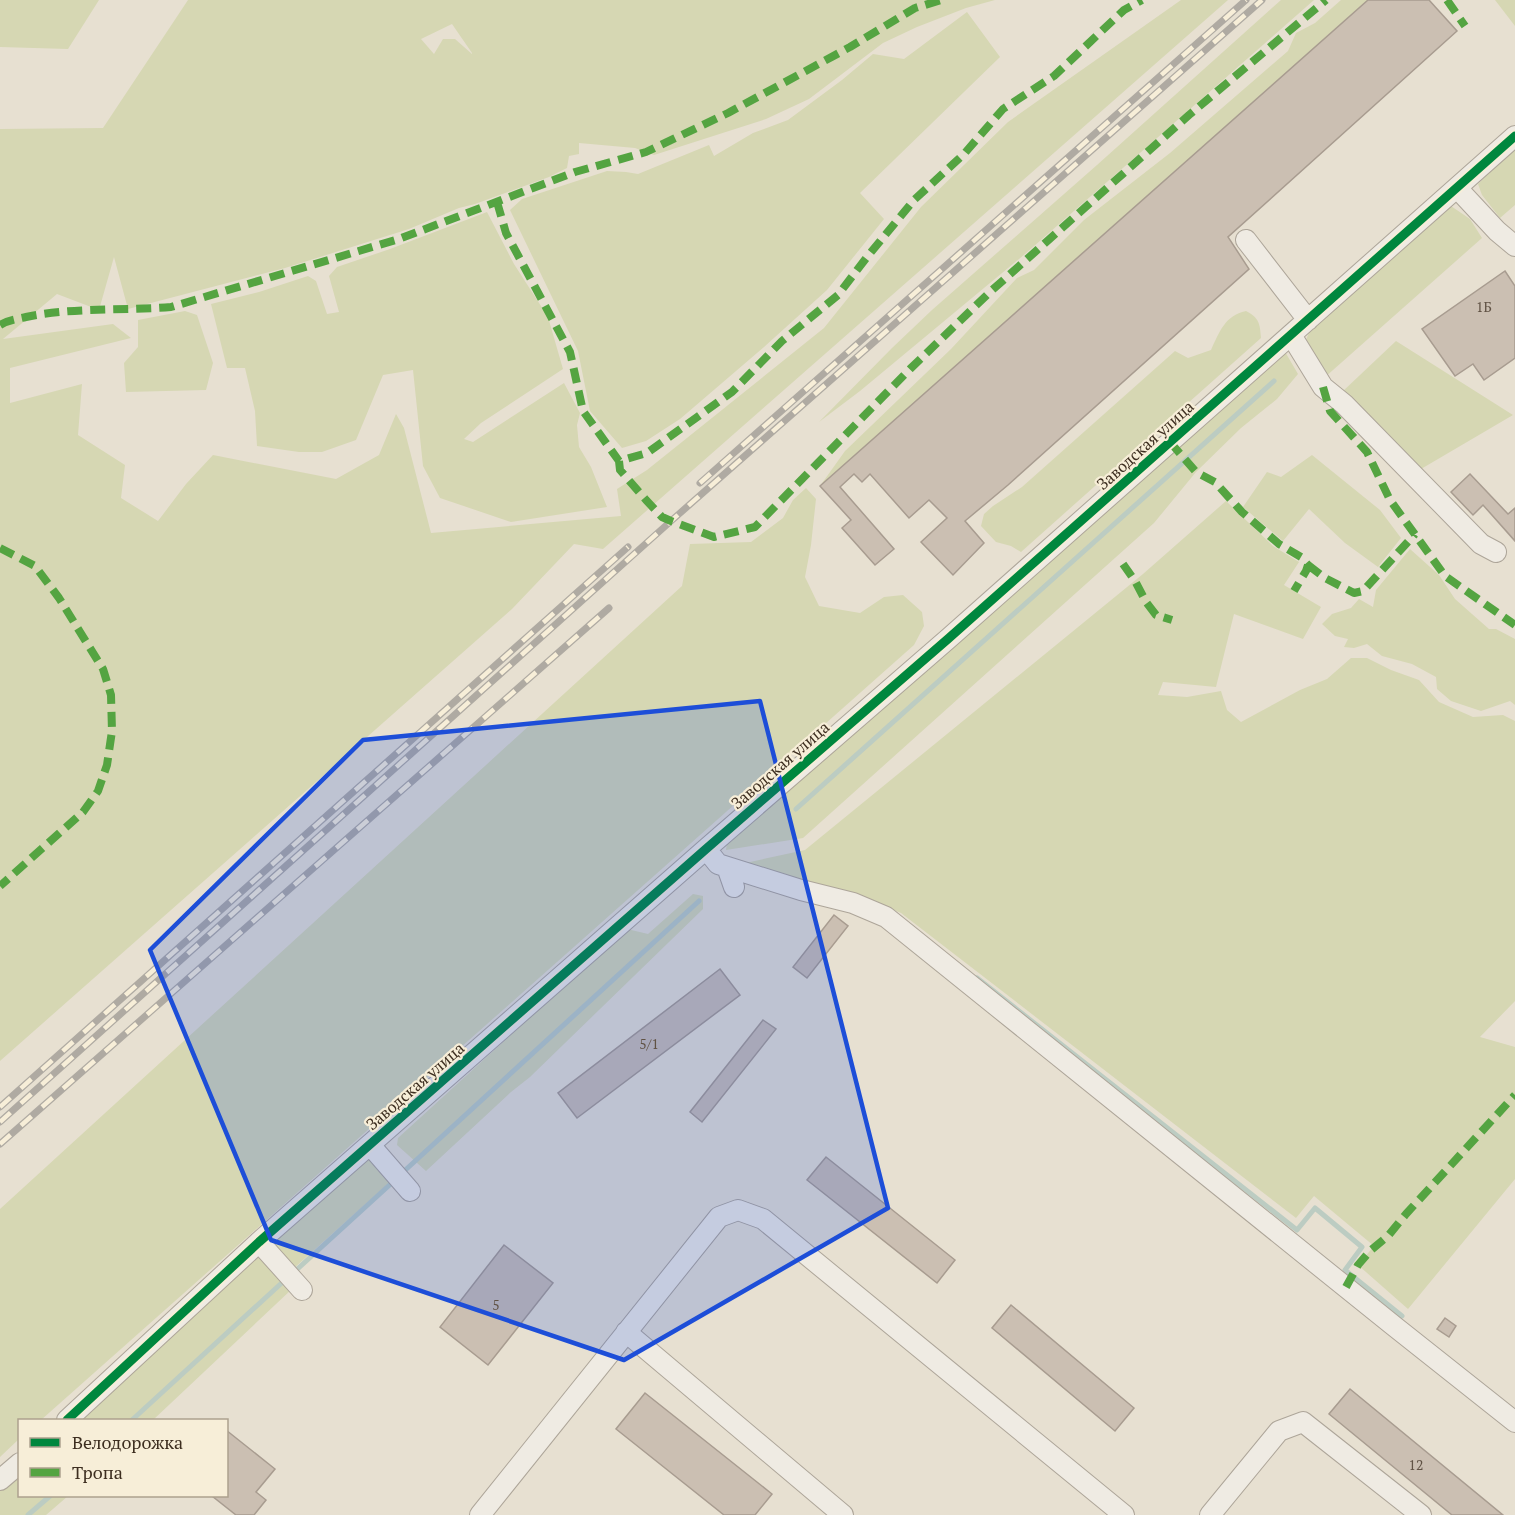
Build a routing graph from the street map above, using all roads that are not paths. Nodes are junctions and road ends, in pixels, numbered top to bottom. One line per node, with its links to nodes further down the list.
1 (1515, 136): 2 (street, Заводская улица)
2 (1457, 188): 4 (street); 5 (street, Заводская улица)
3 (1246, 240): 5 (street)
4 (1515, 246)
5 (1308, 320): 6 (street, Заводская улица)
6 (1291, 335): 7 (street); 8 (street, Заводская улица)
7 (1496, 552)
8 (706, 849): 9 (street); 11 (street, Заводская улица)
9 (727, 867): 10 (street); 17 (street)
10 (734, 887)
11 (370, 1145): 12 (street); 13 (street, Заводская улица)
12 (410, 1191)
13 (259, 1242): 14 (street); 16 (street, Заводская улица)
14 (302, 1290)
15 (626, 1332): 20 (street); 21 (street); 22 (street)
16 (70, 1419)
17 (1515, 1422)
18 (18, 1465): 19 (street)
19 (0, 1480)
20 (480, 1515)
21 (843, 1515)
22 (1124, 1515)
23 (1210, 1515): 24 (street)
24 (1421, 1515)

